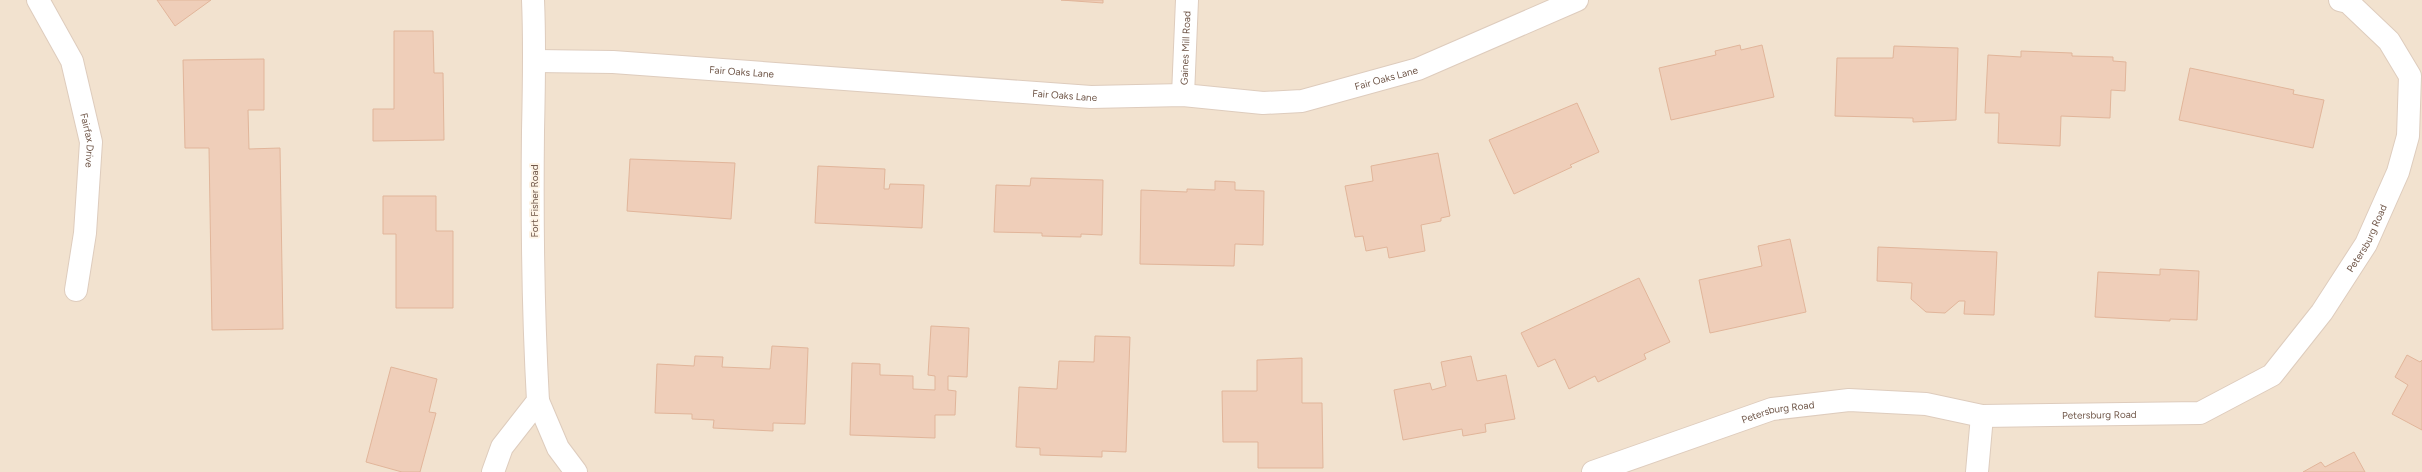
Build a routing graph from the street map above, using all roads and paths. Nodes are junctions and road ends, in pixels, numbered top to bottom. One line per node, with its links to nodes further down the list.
1 (38, 0): 9 (street, Fairfax Drive)
2 (533, 0): 6 (street, Fort Fisher Road)
3 (1187, 0): 8 (street, Gaines Mill Road)
4 (1577, 0): 8 (street, Fair Oaks Lane)
5 (2346, 1): 7 (street, Petersburg Road)
6 (536, 61): 8 (street, Fair Oaks Lane); 10 (street, Fort Fisher Road)
7 (2416, 72): 11 (street, Petersburg Road)
8 (1183, 95)
9 (76, 290)
10 (538, 402): 12 (street); 13 (street, Fort Fisher Road)
11 (1982, 416): 14 (street, Petersburg Road); 15 (street)
12 (493, 472)
13 (576, 472)
14 (1593, 472)
15 (1977, 472)

